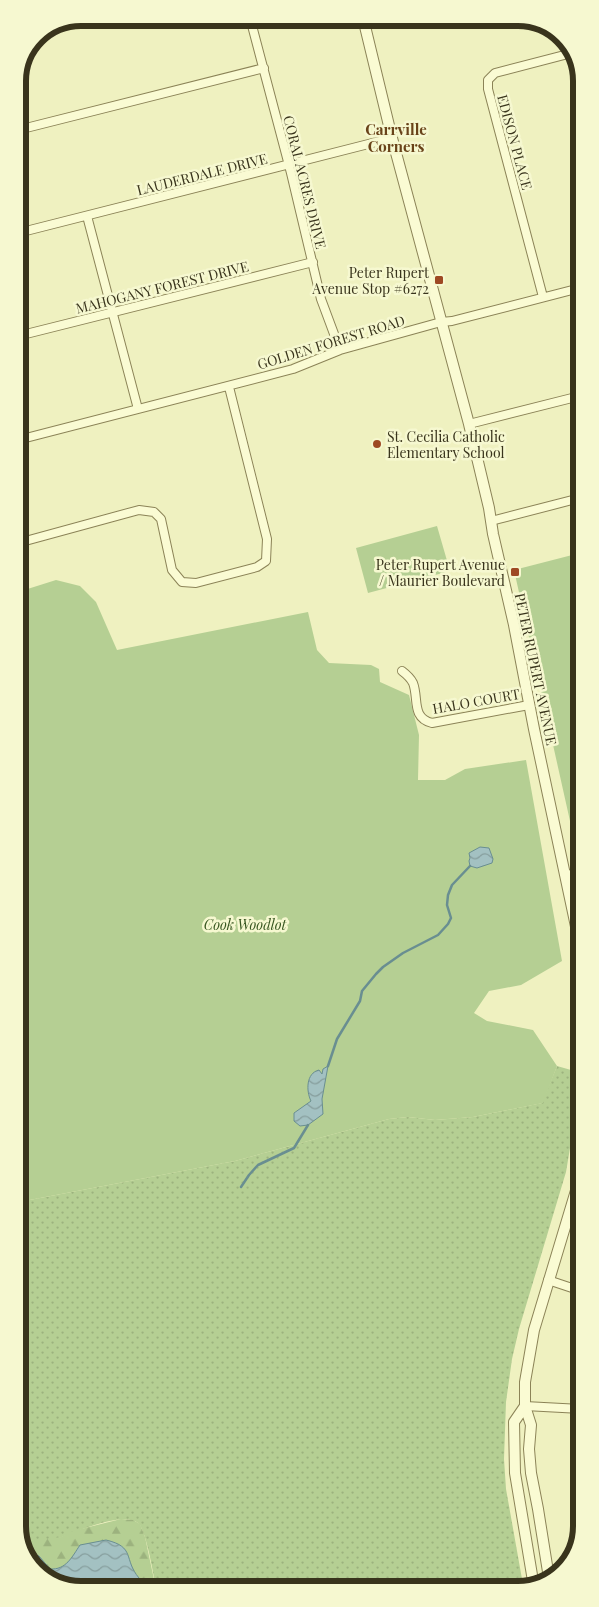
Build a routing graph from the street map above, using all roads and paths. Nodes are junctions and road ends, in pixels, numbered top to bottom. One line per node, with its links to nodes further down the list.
1 (252, 26): 4 (street, CORAL ACRES DRIVE)
2 (365, 26): 6 (street, PETER RUPERT AVENUE)
3 (566, 55): 12 (street, EDISON PLACE)
4 (264, 68): 5 (street); 7 (street, CORAL ACRES DRIVE)
5 (26, 128)
6 (392, 138): 7 (street, LAUDERDALE DRIVE); 14 (street, PETER RUPERT AVENUE)
7 (288, 164): 8 (street, LAUDERDALE DRIVE); 10 (street, CORAL ACRES DRIVE)
8 (87, 216): 9 (street, LAUDERDALE DRIVE); 13 (street)
9 (26, 231)
10 (313, 262): 13 (street, MAHOGANY FOREST DRIVE); 16 (street, CORAL ACRES DRIVE)
11 (573, 290): 12 (street, GOLDEN FOREST ROAD)
12 (542, 297): 14 (street, GOLDEN FOREST ROAD)
13 (112, 312): 15 (street, MAHOGANY FOREST DRIVE); 19 (street)
14 (442, 322): 16 (street, GOLDEN FOREST ROAD); 20 (street, PETER RUPERT AVENUE)
15 (26, 334)
16 (340, 350): 17 (street, GOLDEN FOREST ROAD)
17 (229, 387): 19 (street, GOLDEN FOREST ROAD); 24 (street)
18 (573, 398): 20 (street)
19 (138, 409): 21 (street, GOLDEN FOREST ROAD)
20 (469, 424): 23 (street, PETER RUPERT AVENUE)
21 (26, 438)
22 (573, 500): 23 (street)
23 (491, 521): 26 (street, PETER RUPERT AVENUE)
24 (26, 541)
25 (402, 671): 26 (street, HALO COURT)
26 (529, 705): 28 (street, PETER RUPERT AVENUE)
27 (573, 874): 28 (street)
28 (566, 875): 29 (street, PETER RUPERT AVENUE)
29 (573, 910)
30 (573, 1200): 31 (street)
31 (548, 1280): 32 (street); 33 (street)
32 (573, 1288)
33 (525, 1406): 34 (street); 35 (street); 36 (street)
34 (573, 1409)
35 (548, 1572)
36 (533, 1579)

